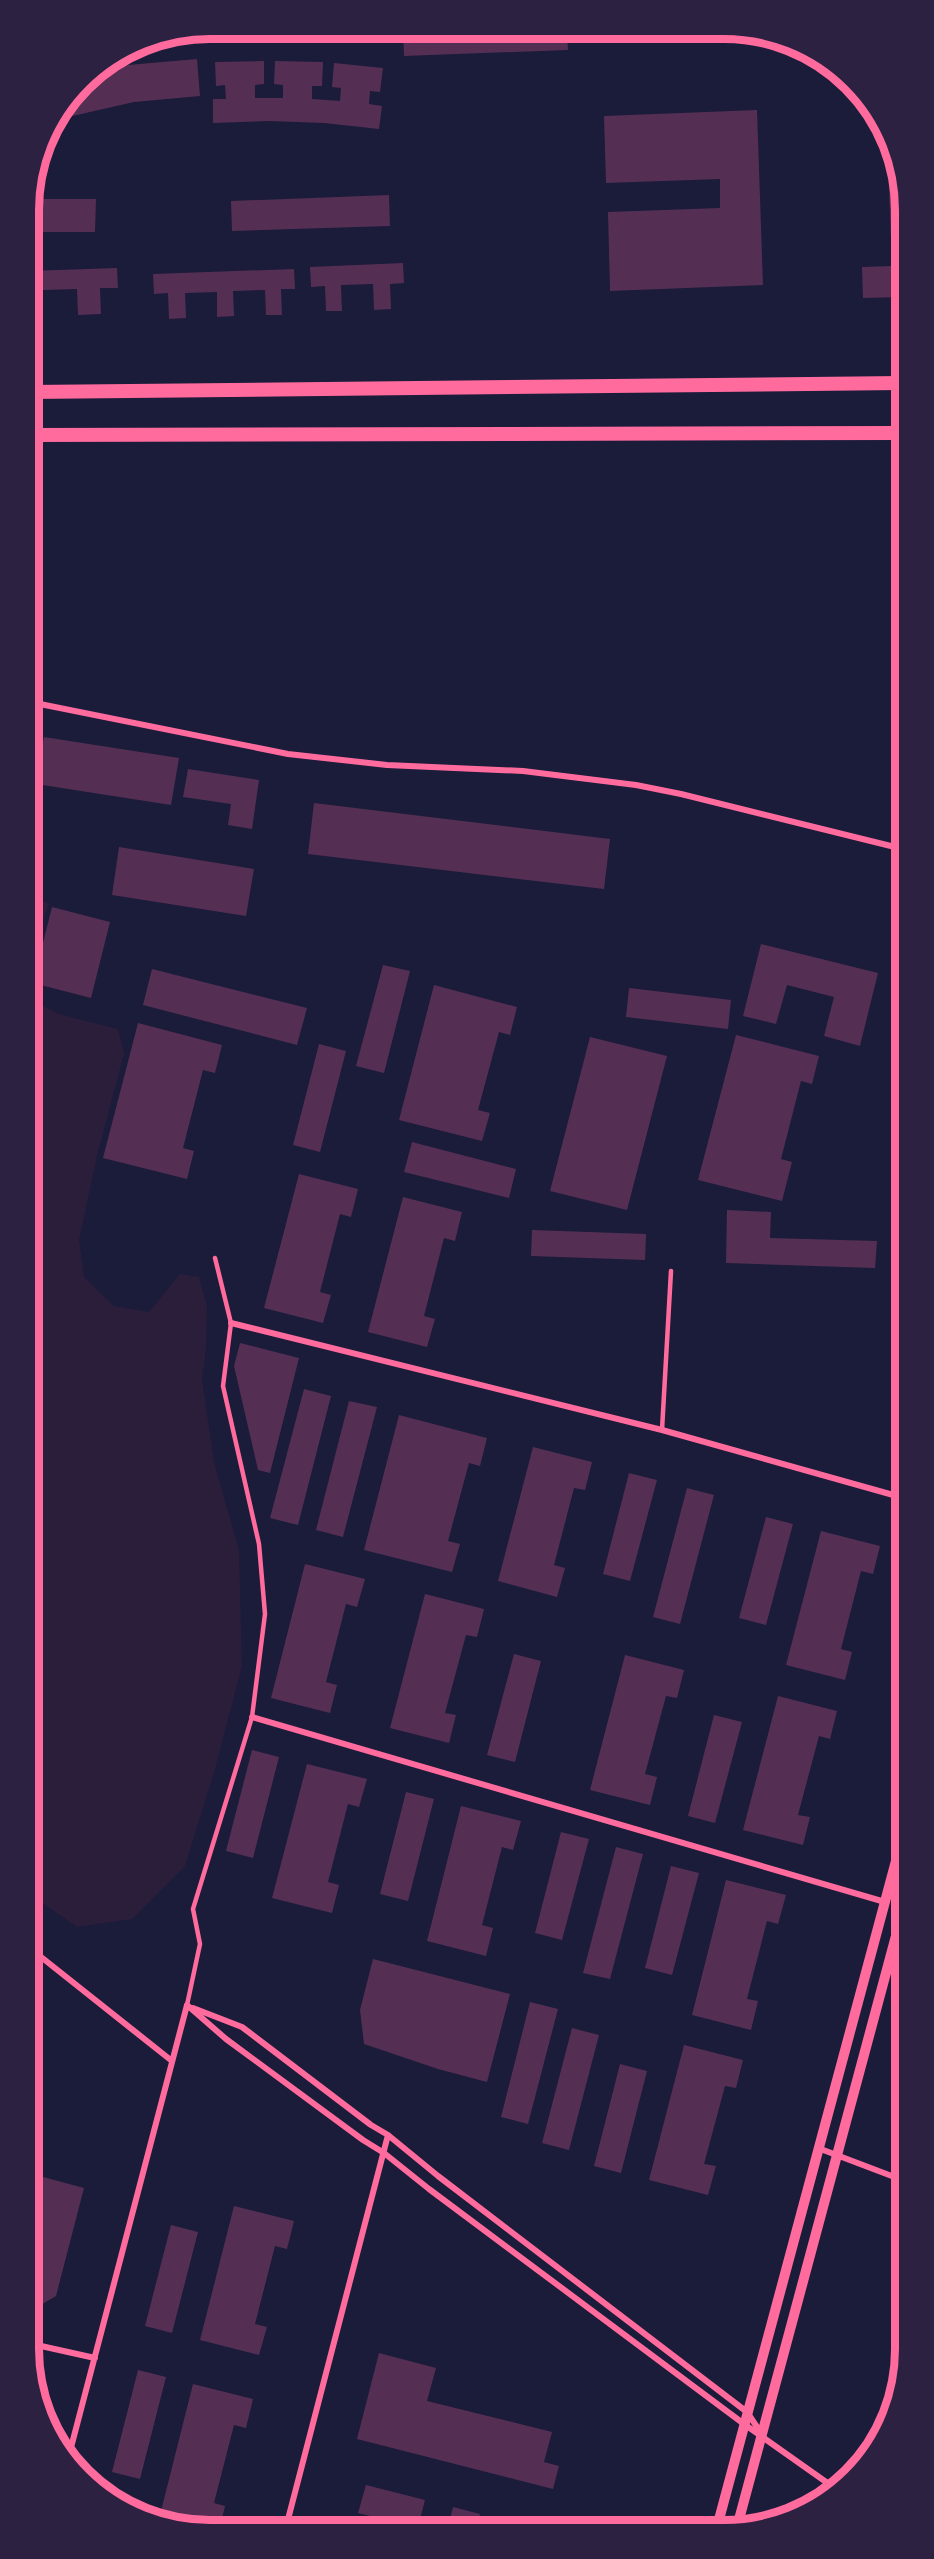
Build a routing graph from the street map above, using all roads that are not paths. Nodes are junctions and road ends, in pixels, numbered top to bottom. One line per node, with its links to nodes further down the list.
1 (895, 374): 2 (main road)
2 (865, 383): 3 (main road); 4 (main road)
3 (895, 383)
4 (39, 392)
5 (895, 433): 6 (main road)
6 (39, 435)
7 (39, 704): 8 (street)
8 (895, 847)
9 (215, 1258): 11 (lane)
10 (671, 1271): 12 (lane)
11 (231, 1323): 12 (street); 14 (lane)
12 (662, 1430): 13 (street)
13 (895, 1495)
14 (252, 1717): 16 (street); 19 (lane)
15 (895, 1865): 16 (street)
16 (885, 1902): 22 (street)
17 (895, 1939): 24 (street)
18 (39, 1955): 20 (street)
19 (187, 2005): 20 (street); 21 (street); 23 (street)
20 (172, 2061): 27 (street)
21 (388, 2135): 23 (street); 28 (street)
22 (818, 2148): 24 (street); 28 (street)
23 (384, 2153): 29 (street); 34 (street)
24 (837, 2155): 25 (street); 30 (street)
25 (895, 2177)
26 (39, 2346): 27 (street)
27 (95, 2358): 31 (street)
28 (747, 2412): 29 (street); 30 (street)
29 (744, 2424): 30 (street); 35 (street)
30 (762, 2434): 32 (street); 33 (street)
31 (71, 2448)
32 (829, 2484)
33 (739, 2519)
34 (288, 2520)
35 (719, 2520)

